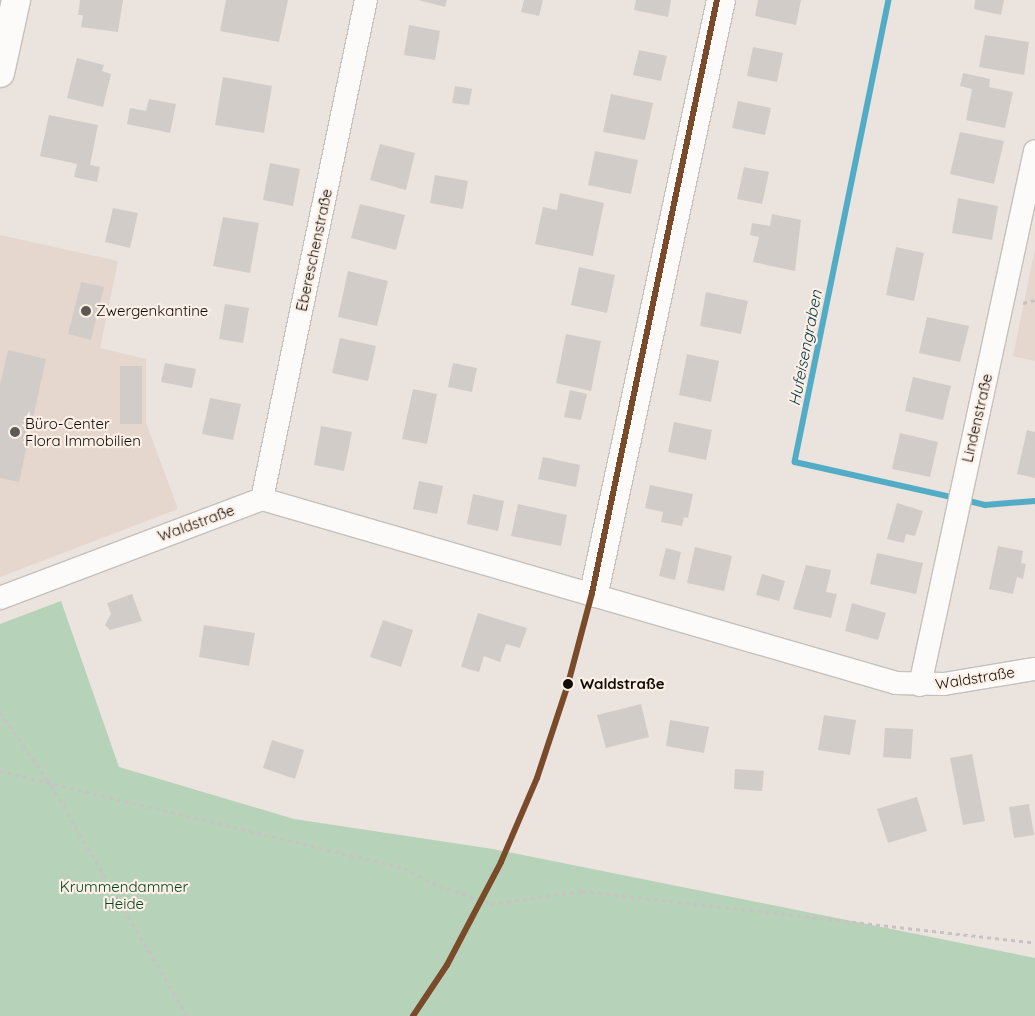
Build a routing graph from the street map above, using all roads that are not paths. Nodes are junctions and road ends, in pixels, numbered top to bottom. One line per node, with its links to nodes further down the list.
1 (16, 0): 4 (street)
2 (366, 0): 6 (street, Ebereschenstraße)
3 (721, 0): 7 (street)
4 (0, 73)
5 (1035, 151): 10 (street, Lindenstraße)
6 (262, 500): 7 (street, Waldstraße); 8 (street, Waldstraße)
7 (594, 593): 10 (street, Waldstraße)
8 (0, 598)
9 (1035, 669): 10 (street, Waldstraße)
10 (920, 686)

